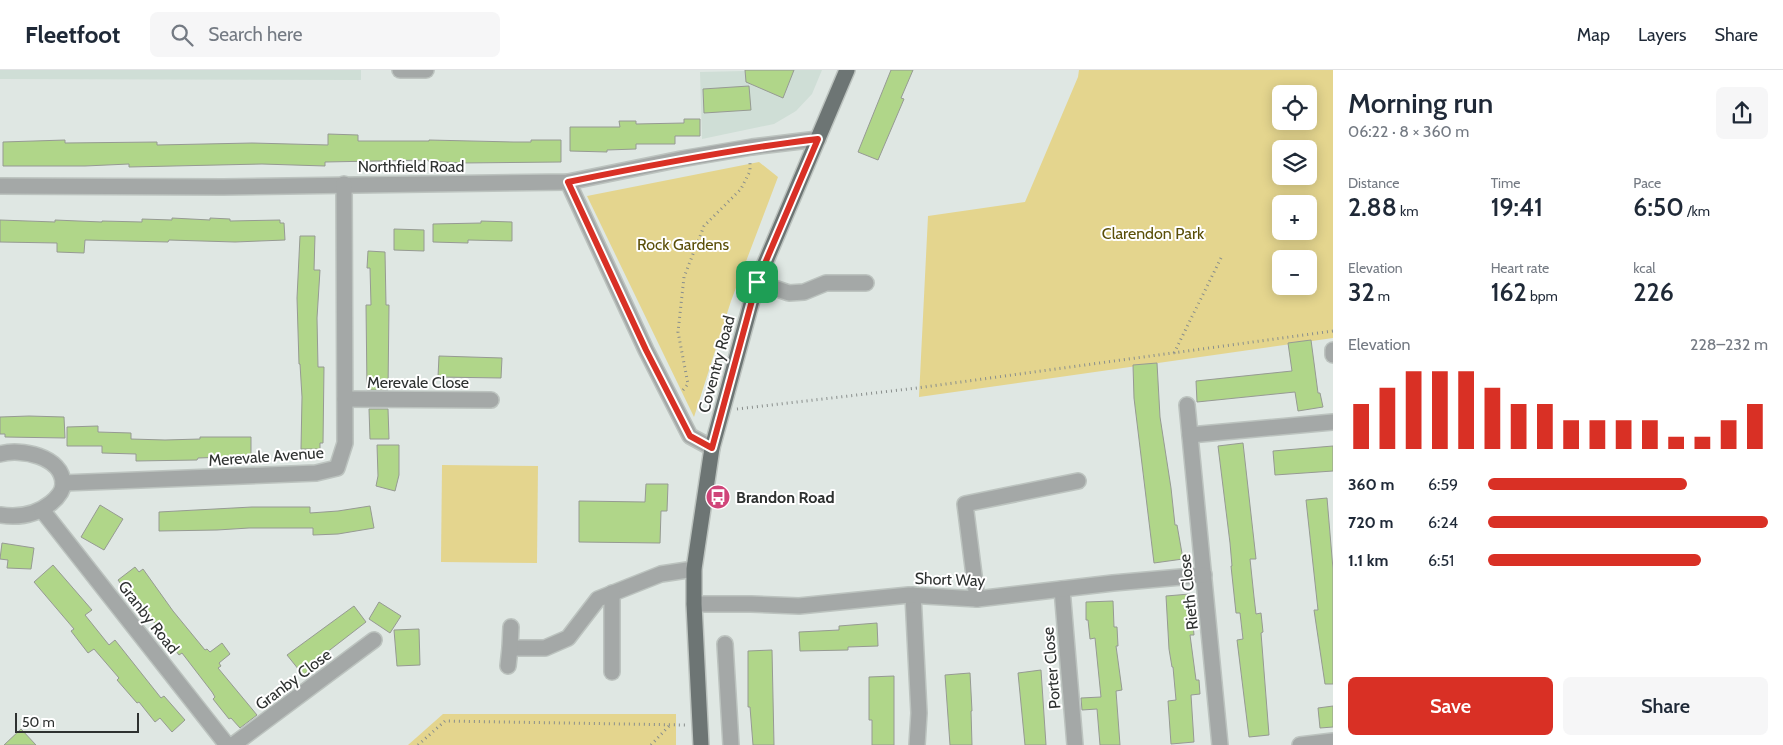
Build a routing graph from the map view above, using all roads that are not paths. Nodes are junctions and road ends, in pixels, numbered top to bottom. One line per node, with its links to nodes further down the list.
1 (400, 70): 2 (street)
2 (426, 70)
3 (847, 70): 4 (main road, Coventry Road)
4 (818, 139): 5 (street, Northfield Road); 8 (main road, Coventry Road)
5 (568, 182): 6 (street, Northfield Road); 17 (street)
6 (344, 184): 7 (street, Northfield Road); 12 (street, Merevale Avenue)
7 (0, 186)
8 (757, 282): 9 (street); 17 (main road, Coventry Road)
9 (866, 284)
10 (1332, 350): 11 (street)
11 (1333, 355)
12 (344, 399): 13 (street, Merevale Close); 20 (street, Merevale Avenue)
13 (491, 400)
14 (1187, 405): 16 (street, Rieth Close)
15 (1333, 422): 16 (street)
16 (1190, 435): 24 (street, Rieth Close)
17 (712, 448): 23 (main road, Coventry Road)
18 (0, 454): 20 (street)
19 (1078, 481): 28 (street)
20 (63, 484): 21 (street)
21 (42, 510): 22 (street); 37 (street, Granby Road)
22 (0, 515)
23 (694, 569): 26 (street); 29 (main road, Coventry Road)
24 (1204, 575): 25 (street, Short Way); 43 (street, Rieth Close)
25 (1062, 589): 28 (street, Short Way); 42 (street, Porter Close)
26 (612, 593): 33 (street); 35 (street)
27 (913, 595): 28 (street, Short Way); 29 (street, Short Way); 41 (street)
28 (977, 599)
29 (694, 604): 39 (main road, Coventry Road)
30 (511, 627): 33 (street)
31 (374, 640): 38 (street, Granby Close)
32 (725, 644): 40 (street)
33 (510, 648): 34 (street)
34 (508, 666)
35 (612, 672)
36 (1333, 742): 44 (street)
37 (227, 745)
38 (234, 745)
39 (701, 745)
40 (731, 745)
41 (917, 745)
42 (1075, 745)
43 (1220, 745)
44 (1300, 745)

